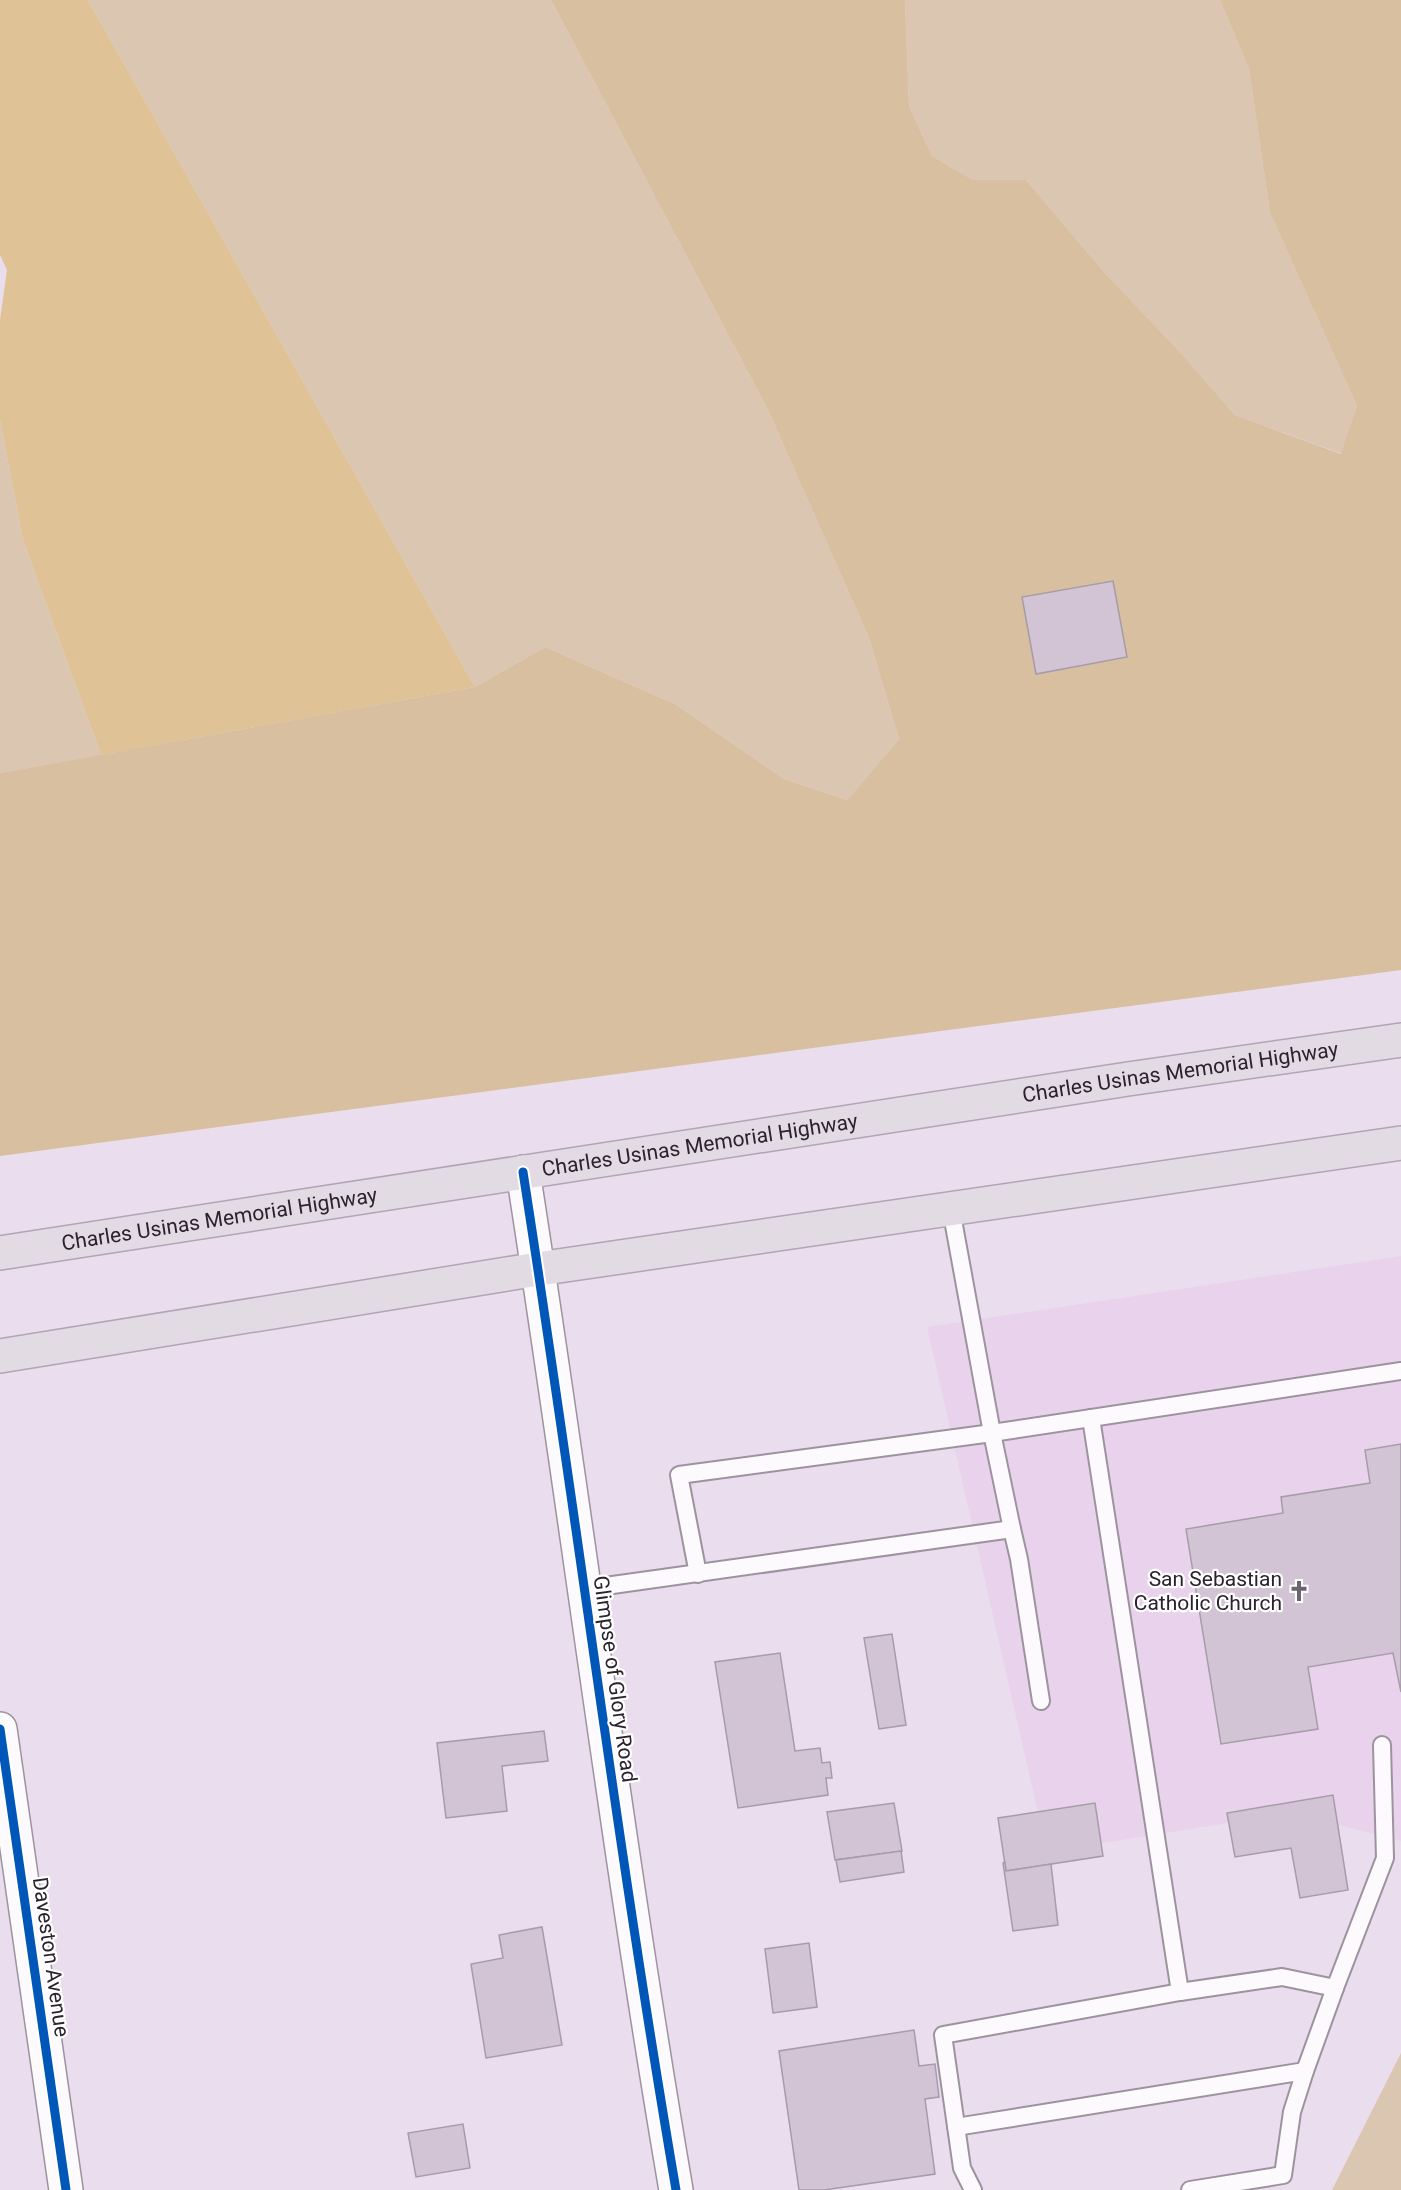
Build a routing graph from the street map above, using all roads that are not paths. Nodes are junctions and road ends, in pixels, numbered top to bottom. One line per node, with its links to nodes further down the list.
1 (1401, 1040): 3 (highway, Charles Usinas Memorial Highway)
2 (1401, 1143): 4 (highway)
3 (523, 1172): 5 (highway, Charles Usinas Memorial Highway); 6 (street, Glimpse of Glory Road)
4 (951, 1209): 6 (highway); 10 (lane)
5 (0, 1253)
6 (538, 1269): 7 (highway); 13 (street, Glimpse of Glory Road)
7 (0, 1356)
8 (1401, 1371): 9 (lane)
9 (1091, 1418): 10 (lane); 18 (lane)
10 (992, 1433): 11 (lane); 12 (lane)
11 (1012, 1529): 12 (lane); 14 (lane)
12 (698, 1574): 13 (lane)
13 (584, 1589): 22 (street, Glimpse of Glory Road)
14 (1041, 1701)
15 (0, 1729): 21 (street, Daveston Avenue)
16 (1382, 1745): 17 (lane)
17 (1335, 1988): 18 (lane); 19 (lane)
18 (1180, 1992): 20 (lane)
19 (1305, 2072): 20 (lane); 24 (lane)
20 (956, 2127): 23 (lane)
21 (66, 2190)
22 (676, 2190)
23 (973, 2190)
24 (1190, 2190)

